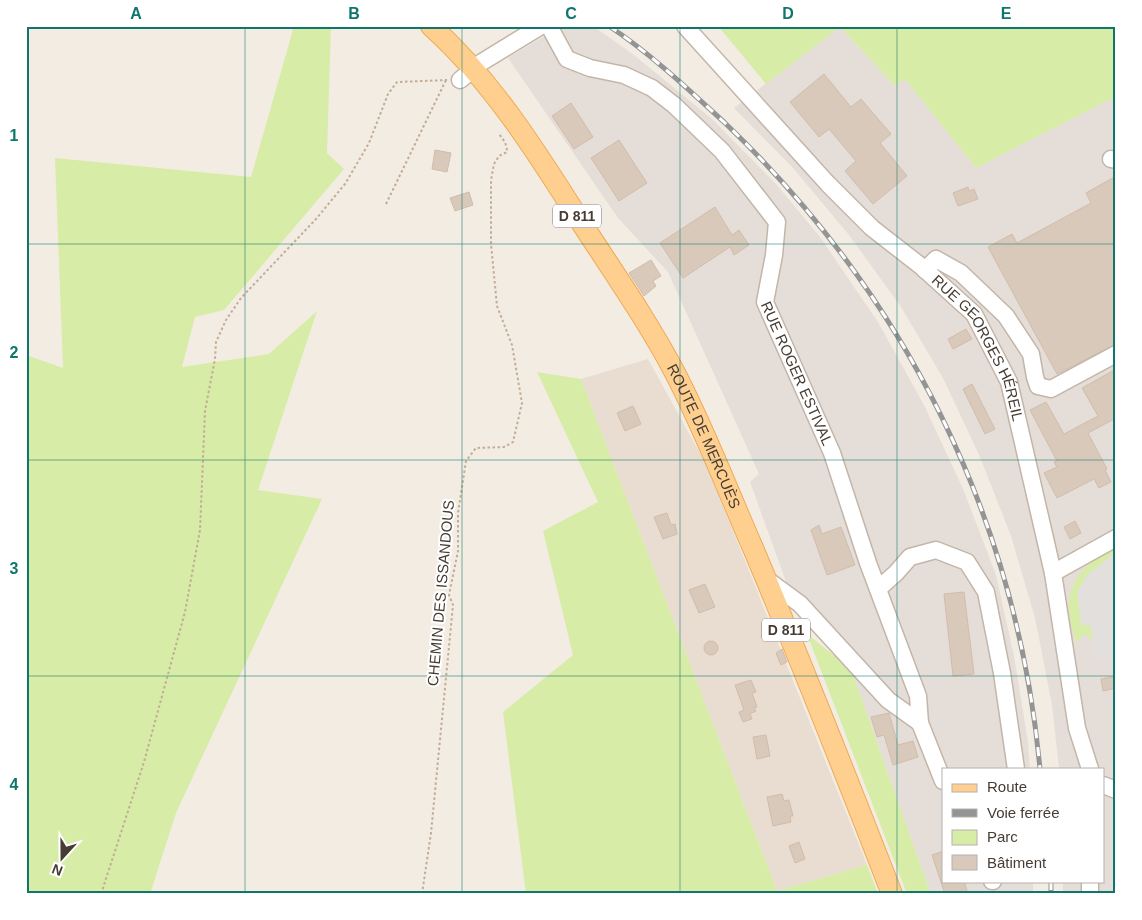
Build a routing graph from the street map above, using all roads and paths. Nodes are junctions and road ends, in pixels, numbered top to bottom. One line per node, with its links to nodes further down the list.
1 (431, 26): 5 (main road, ROUTE DE MERCUÈS / D 811)
2 (541, 26): 5 (street)
3 (549, 26): 15 (street, RUE ROGER ESTIVAL)
4 (685, 26): 8 (street, RUE GEORGES HÉREIL)
5 (460, 76): 7 (path); 14 (main road, ROUTE DE MERCUÈS / D 811); 22 (path)
6 (499, 134): 23 (path, CHEMIN DES ISSANDOUS)
7 (386, 204)
8 (925, 270): 10 (street); 11 (street, RUE GEORGES HÉREIL)
9 (1116, 354): 10 (street)
10 (1038, 386): 11 (street)
11 (1012, 395): 13 (street, RUE GEORGES HÉREIL)
12 (1116, 538): 13 (street)
13 (1053, 573): 18 (street, RUE GEORGES HÉREIL)
14 (766, 580): 16 (street); 24 (main road, ROUTE DE MERCUÈS / D 811)
15 (878, 589): 16 (street, RUE ROGER ESTIVAL); 17 (street)
16 (920, 723): 19 (street, RUE ROGER ESTIVAL)
17 (1016, 768)
18 (1090, 768)
19 (942, 778)
20 (1104, 785): 21 (street)
21 (1116, 790)
22 (101, 894)
23 (422, 894)
24 (892, 894)

